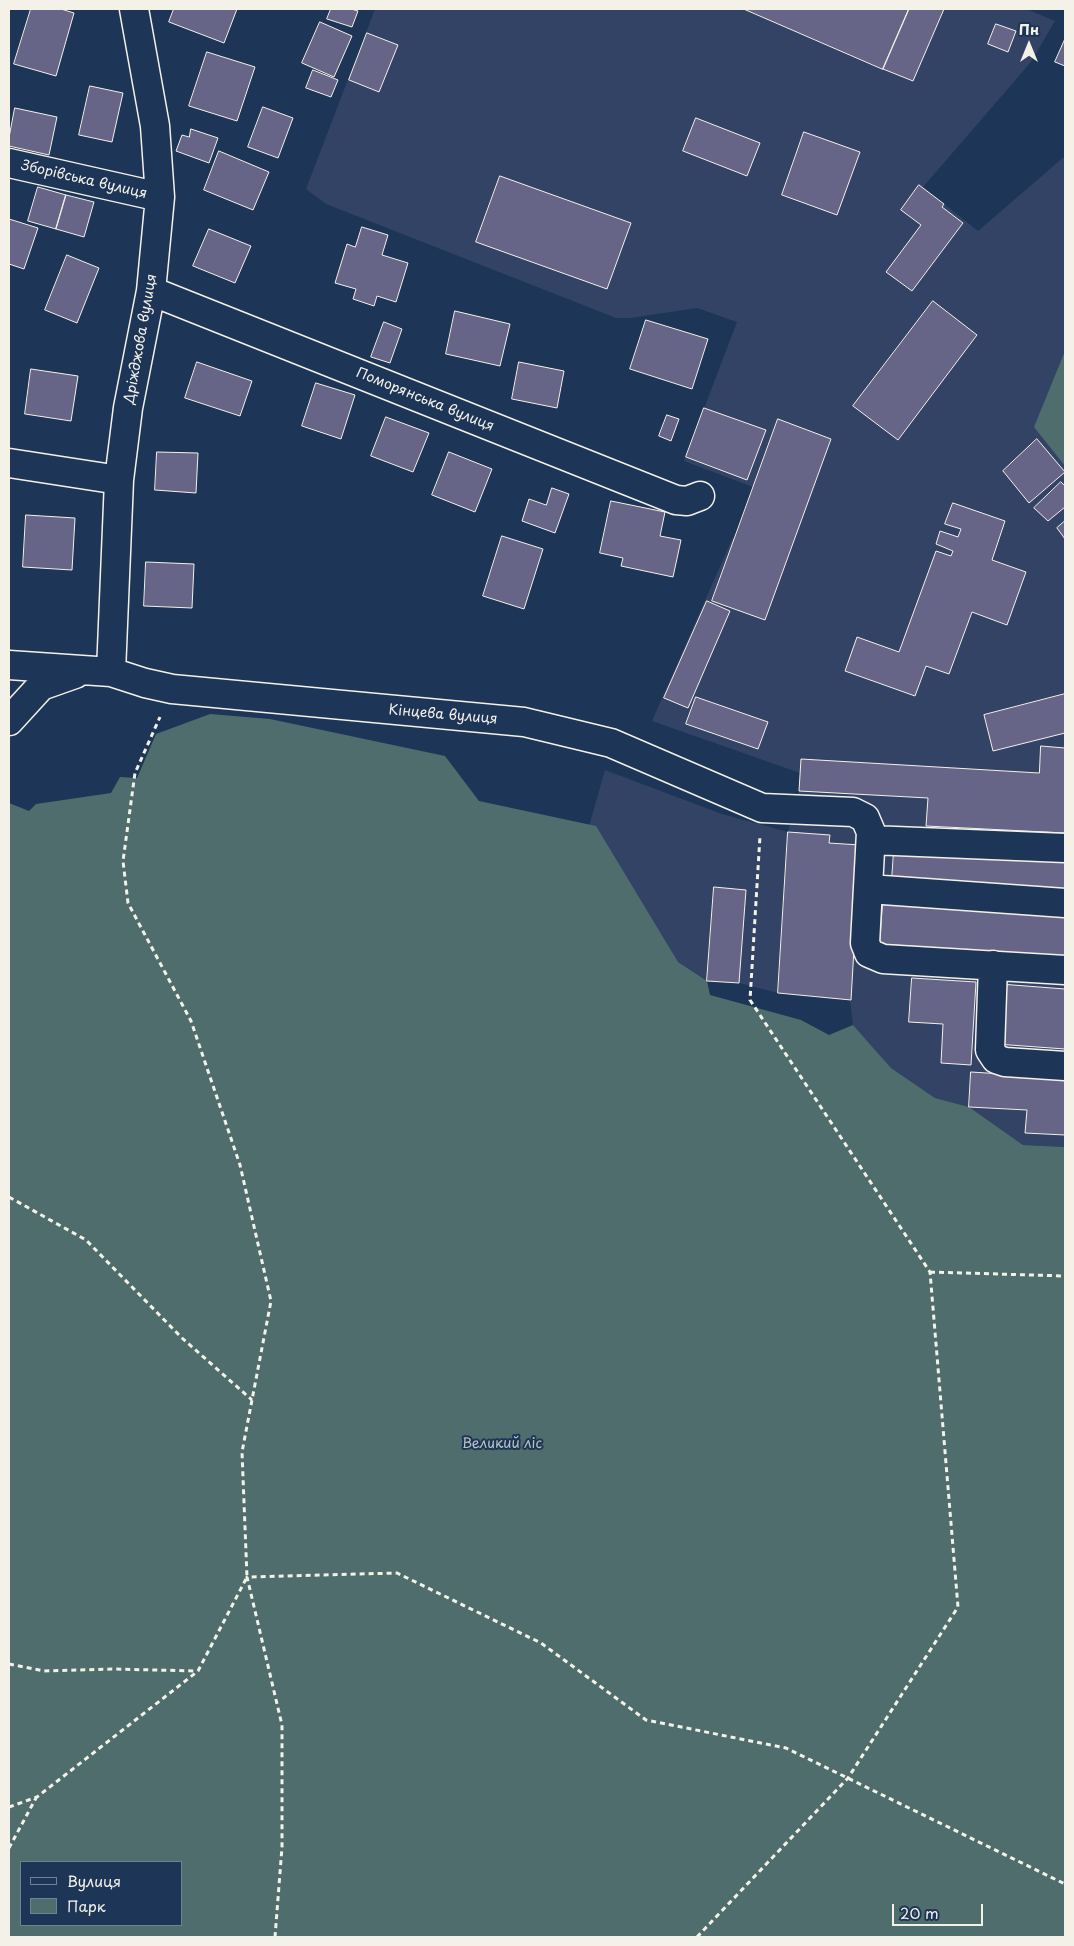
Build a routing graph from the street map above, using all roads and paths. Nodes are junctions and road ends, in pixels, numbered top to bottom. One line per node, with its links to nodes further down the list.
1 (134, 9): 3 (street, Дріжджова вулиця)
2 (9, 163): 3 (street, Зборівська вулиця)
3 (160, 197): 4 (street, Дріжджова вулиця)
4 (152, 291): 6 (street, Дріжджова вулиця); 7 (street, Поморянська вулиця)
5 (9, 463): 6 (street)
6 (118, 480): 9 (street, Дріжджова вулиця)
7 (700, 496)
8 (9, 665): 9 (street, Кінцева вулиця)
9 (111, 672): 10 (street, Кінцева вулиця); 11 (street, Кінцева вулиця)
10 (172, 689): 12 (street, Кінцева вулиця); 23 (path)
11 (9, 721)
12 (762, 808): 13 (street); 21 (path)
13 (871, 840): 14 (street); 15 (street)
14 (1065, 848)
15 (869, 889): 16 (street); 17 (street)
16 (1065, 903)
17 (993, 965): 18 (street); 19 (street)
18 (1065, 970)
19 (1065, 1066)
20 (9, 1197): 23 (path)
21 (930, 1272): 22 (path); 27 (path)
22 (1065, 1276)
23 (252, 1400): 24 (path)
24 (247, 1577): 26 (path); 27 (path); 32 (path)
25 (9, 1664): 26 (path)
26 (198, 1671): 28 (path)
27 (848, 1778): 31 (path); 33 (path)
28 (37, 1797): 29 (path); 30 (path)
29 (9, 1807)
30 (9, 1848)
31 (1065, 1884)
32 (275, 1937)
33 (697, 1937)

